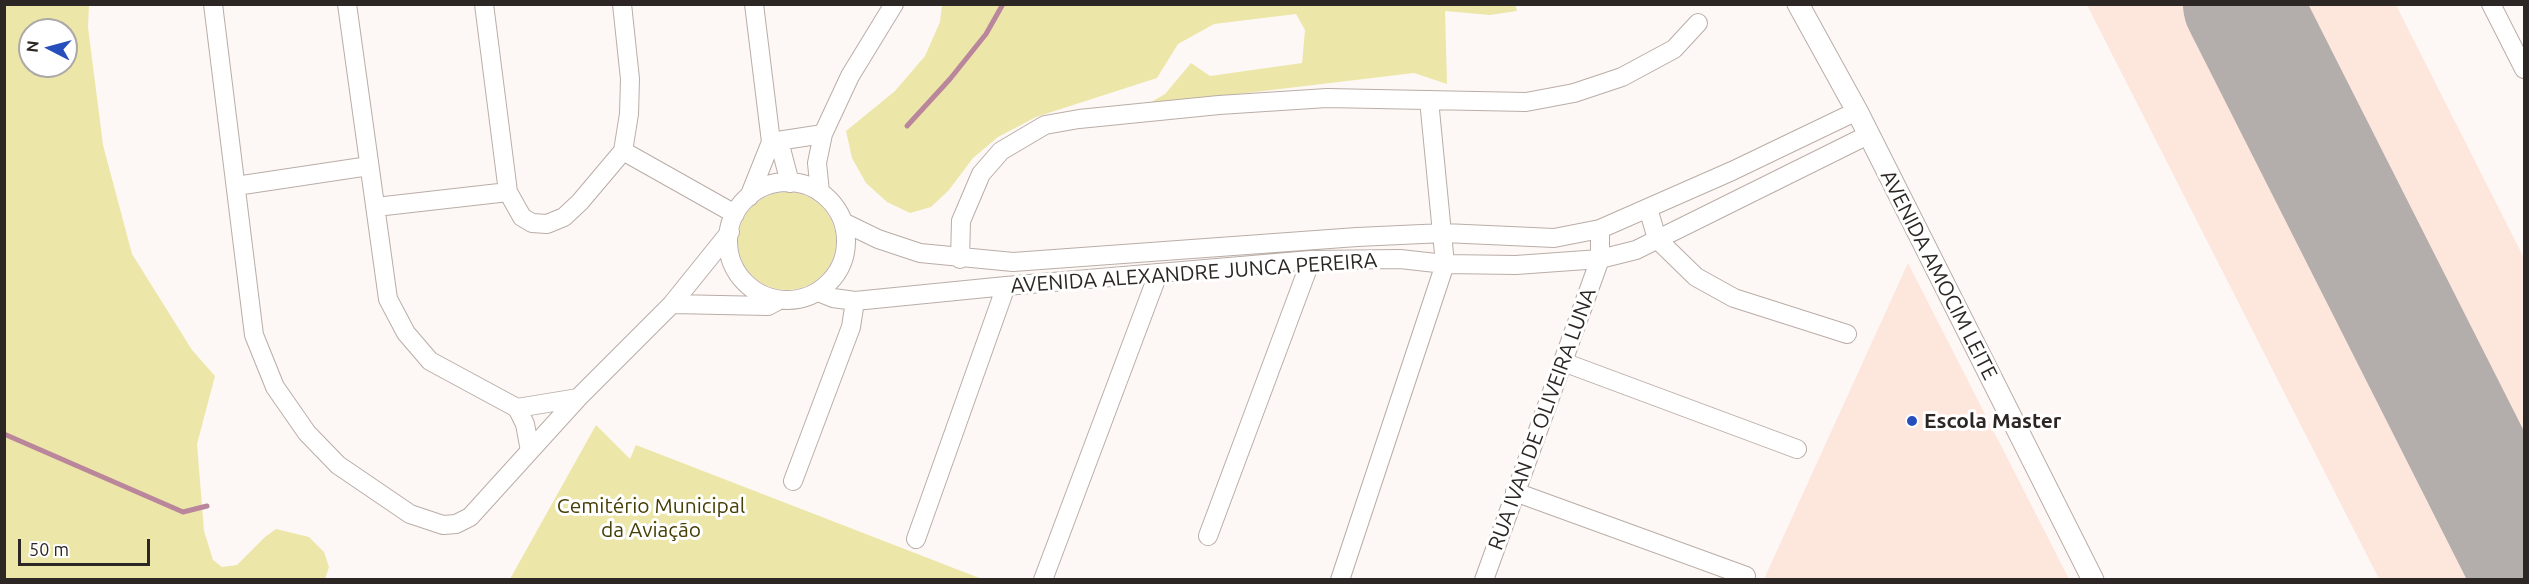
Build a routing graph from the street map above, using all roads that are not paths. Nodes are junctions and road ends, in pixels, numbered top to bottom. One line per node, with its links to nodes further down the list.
1 (213, 4): 19 (street)
2 (346, 4): 17 (street)
3 (484, 4): 20 (street)
4 (622, 4): 16 (street)
5 (754, 4): 15 (street)
6 (894, 4): 13 (street)
7 (1798, 4): 12 (street, AVENIDA AMOCIM LEITE)
8 (2491, 4): 10 (street)
9 (1698, 23): 11 (street)
10 (2524, 69)
11 (1429, 100): 28 (street); 30 (street)
12 (1857, 111): 14 (street, AVENIDA AMOCIM LEITE); 24 (street, AVENIDA ALEXANDRE JUNCA PEREIRA)
13 (823, 134): 15 (street); 21 (street)
14 (1868, 135): 29 (street, AVENIDA ALEXANDRE JUNCA PEREIRA); 54 (street, AVENIDA AMOCIM LEITE)
15 (775, 142): 18 (street); 22 (street)
16 (623, 151): 20 (street); 26 (street)
17 (369, 166): 19 (street); 23 (street)
18 (790, 183): 21 (street); 22 (street)
19 (236, 186): 45 (street)
20 (508, 192): 23 (street)
21 (820, 192): 25 (street)
22 (748, 197): 26 (street)
23 (376, 207): 43 (street)
24 (1648, 208): 27 (street, AVENIDA ALEXANDRE JUNCA PEREIRA); 29 (street)
25 (843, 222): 30 (street, AVENIDA ALEXANDRE JUNCA PEREIRA); 36 (street)
26 (732, 223): 37 (street); 39 (street)
27 (1600, 229): 28 (street, AVENIDA ALEXANDRE JUNCA PEREIRA); 31 (street, RUA IVAN DE OLIVEIRA LUNA)
28 (1444, 233): 30 (street, AVENIDA ALEXANDRE JUNCA PEREIRA); 33 (street)
29 (1657, 239): 31 (street, AVENIDA ALEXANDRE JUNCA PEREIRA); 40 (street)
30 (960, 259)
31 (1600, 259): 33 (street, AVENIDA ALEXANDRE JUNCA PEREIRA); 41 (street, RUA IVAN DE OLIVEIRA LUNA)
32 (1311, 260): 33 (street, AVENIDA ALEXANDRE JUNCA PEREIRA); 34 (street, AVENIDA ALEXANDRE JUNCA PEREIRA); 48 (street)
33 (1445, 264): 52 (street)
34 (1158, 274): 35 (street, AVENIDA ALEXANDRE JUNCA PEREIRA); 51 (street)
35 (1006, 285): 38 (street, AVENIDA ALEXANDRE JUNCA PEREIRA); 49 (street)
36 (818, 292): 37 (street); 38 (street, AVENIDA ALEXANDRE JUNCA PEREIRA)
37 (779, 300): 39 (street)
38 (855, 301): 46 (street)
39 (672, 304): 42 (street)
40 (1847, 334)
41 (1563, 362): 44 (street); 47 (street, RUA IVAN DE OLIVEIRA LUNA)
42 (578, 398): 43 (street); 45 (street)
43 (517, 408): 45 (street)
44 (1797, 449)
45 (530, 451)
46 (793, 481)
47 (1515, 492): 50 (street); 53 (street, RUA IVAN DE OLIVEIRA LUNA)
48 (1208, 536)
49 (916, 539)
50 (1746, 576)
51 (1043, 579)
52 (1340, 579)
53 (1484, 579)
54 (2093, 579)

